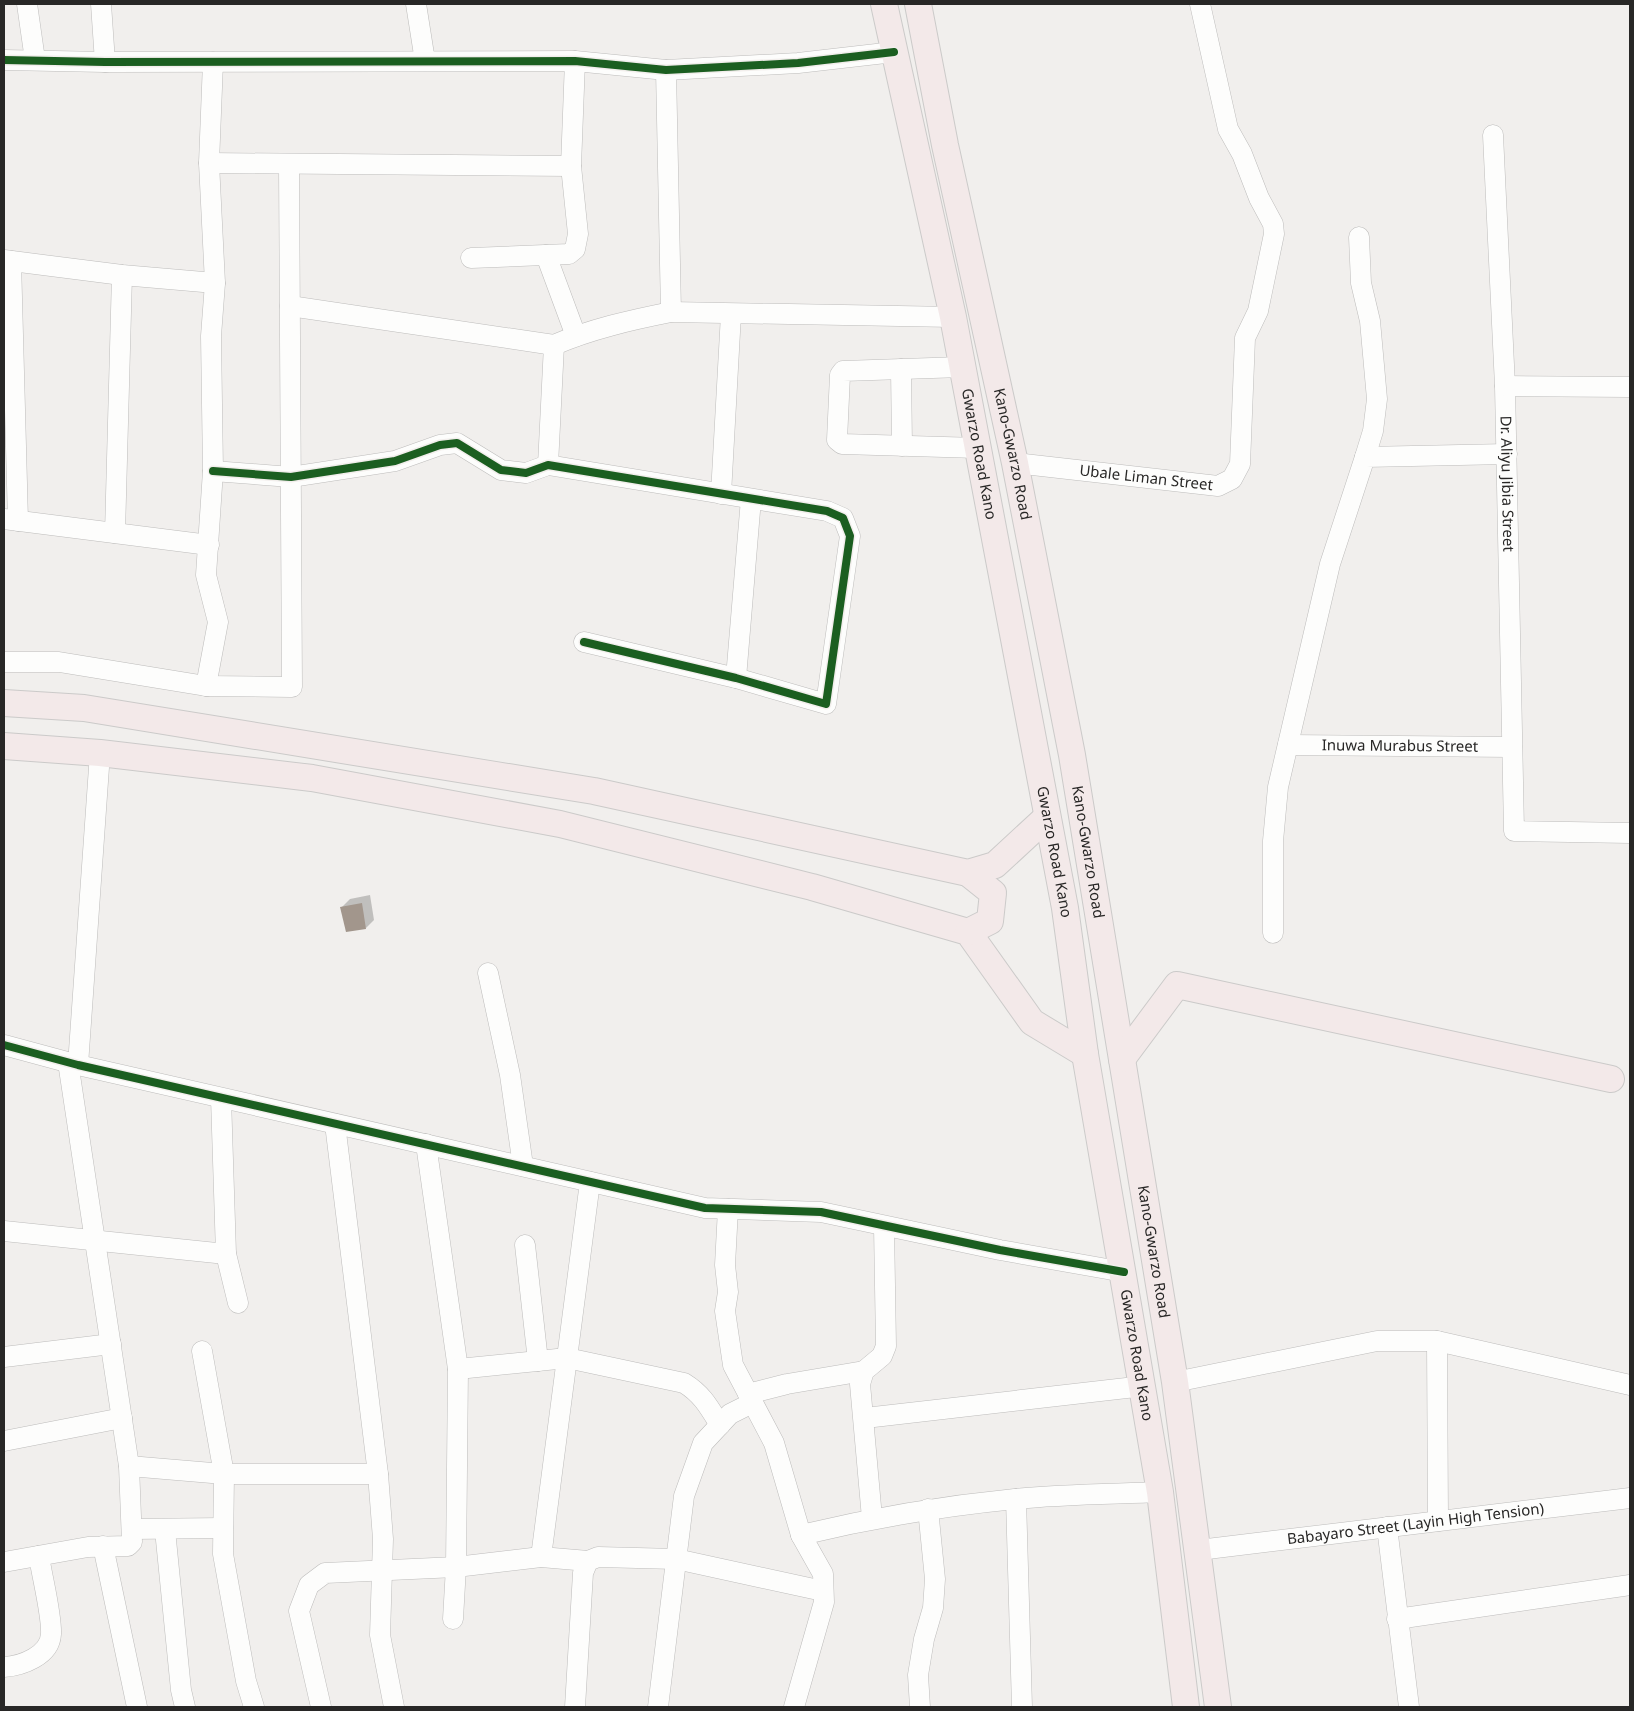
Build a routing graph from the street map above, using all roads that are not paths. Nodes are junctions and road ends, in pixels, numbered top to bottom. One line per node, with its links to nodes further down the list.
1 (27, 4): 9 (street)
2 (101, 4): 12 (street)
3 (416, 4): 10 (street)
4 (884, 4): 7 (main road, Gwarzo Road Kano)
5 (918, 4): 39 (main road, Kano-Gwarzo Road)
6 (1200, 4): 39 (street, Ubale Liman Street)
7 (894, 52): 14 (street); 28 (main road, Gwarzo Road Kano)
8 (4, 60): 9 (street)
9 (35, 60): 12 (street)
10 (425, 61): 11 (street); 13 (street)
11 (575, 61): 14 (street); 18 (street)
12 (105, 62): 13 (street)
13 (213, 62): 16 (street)
14 (666, 70): 26 (street)
15 (1493, 135): 33 (street, Dr. Aliyu Jibia Street)
16 (209, 164): 17 (street); 24 (street)
17 (289, 164): 18 (street); 25 (street)
18 (571, 166): 20 (street)
19 (1359, 237): 38 (street)
20 (546, 255): 21 (street); 29 (street)
21 (471, 258)
22 (8, 261): 23 (street); 45 (street)
23 (122, 275): 24 (street); 46 (street)
24 (215, 283): 41 (street)
25 (290, 306): 30 (street); 42 (street)
26 (671, 312): 27 (street); 29 (street)
27 (731, 314): 28 (street); 43 (street)
28 (952, 318): 31 (main road, Gwarzo Road Kano)
29 (576, 336): 30 (street)
30 (554, 345): 40 (street)
31 (962, 366): 32 (street); 36 (main road, Gwarzo Road Kano)
32 (901, 369): 35 (street); 35 (street)
33 (1505, 386): 34 (street); 37 (street, Dr. Aliyu Jibia Street)
34 (1630, 387)
35 (902, 446): 36 (street)
36 (978, 448): 57 (main road, Gwarzo Road Kano)
37 (1507, 454): 38 (street); 55 (street, Dr. Aliyu Jibia Street)
38 (1365, 457): 53 (street)
39 (1015, 463): 65 (main road, Kano-Gwarzo Road)
40 (548, 465): 42 (street); 43 (street)
41 (212, 471): 42 (street); 47 (street)
42 (291, 477): 51 (street)
43 (721, 494): 44 (street)
44 (752, 499): 50 (street); 50 (street)
45 (11, 520): 46 (street)
46 (115, 533): 47 (street)
47 (209, 545): 51 (street)
48 (584, 642): 50 (street)
49 (4, 662): 51 (street)
50 (736, 678)
51 (206, 686)
52 (4, 703): 59 (main road)
53 (1288, 745): 55 (street, Inuwa Murabus Street); 61 (street)
54 (4, 746): 56 (main road)
55 (1512, 747): 58 (street, Dr. Aliyu Jibia Street)
56 (100, 753): 60 (main road); 66 (street)
57 (1047, 817): 59 (main road); 64 (main road, Gwarzo Road Kano)
58 (1630, 833)
59 (968, 873): 60 (main road)
60 (968, 932): 64 (main road)
61 (1273, 933)
62 (488, 973): 71 (street)
63 (4, 1045): 66 (street)
64 (1086, 1054): 79 (main road, Gwarzo Road Kano)
65 (1122, 1059): 67 (main road); 89 (main road, Kano-Gwarzo Road)
66 (72, 1063): 68 (street); 76 (street)
67 (1611, 1079)
68 (221, 1098): 69 (street); 78 (street)
69 (335, 1124): 70 (street); 99 (street)
70 (426, 1144): 71 (street); 87 (street)
71 (524, 1166): 72 (street)
72 (590, 1182): 73 (street); 85 (street)
73 (728, 1208): 74 (street); 92 (street)
74 (884, 1226): 79 (street); 88 (street)
75 (4, 1231): 76 (street)
76 (95, 1240): 78 (street); 82 (street)
77 (525, 1245): 86 (street)
78 (226, 1254): 80 (street)
79 (1124, 1272): 91 (main road, Gwarzo Road Kano)
80 (238, 1303)
81 (1437, 1341): 89 (street); 90 (street); 105 (street)
82 (110, 1344): 84 (street); 93 (street)
83 (202, 1351): 98 (street)
84 (4, 1357)
85 (567, 1358): 86 (street); 95 (street); 114 (street)
86 (538, 1361): 87 (street)
87 (458, 1369): 118 (street)
88 (864, 1371): 92 (street); 94 (street)
89 (1175, 1382): 112 (main road, Kano-Gwarzo Road)
90 (1630, 1385)
91 (1144, 1386): 94 (street); 100 (main road, Gwarzo Road Kano)
92 (750, 1398): 95 (street); 110 (street)
93 (122, 1418): 96 (street); 97 (street)
94 (865, 1418): 104 (street)
95 (720, 1425): 115 (street)
96 (4, 1440)
97 (129, 1466): 98 (street); 108 (street)
98 (224, 1474): 99 (street); 107 (street)
99 (378, 1474): 119 (street)
100 (1160, 1492): 102 (street); 135 (main road, Gwarzo Road Kano)
101 (1630, 1498): 105 (street, Babayaro Street (Layin High Tension))
102 (1016, 1499): 103 (street); 134 (street)
103 (928, 1509): 104 (street); 133 (street)
104 (872, 1518): 110 (street)
105 (1438, 1521): 106 (street, Babayaro Street (Layin High Tension))
106 (1387, 1527): 112 (street, Babayaro Street (Layin High Tension)); 123 (street)
107 (223, 1528): 109 (street); 127 (street)
108 (132, 1529): 109 (street); 111 (street)
109 (165, 1530): 126 (street)
110 (801, 1536): 121 (street)
111 (103, 1546): 113 (street); 125 (street)
112 (1199, 1550): 136 (main road, Kano-Gwarzo Road)
113 (39, 1556): 116 (street); 124 (street)
114 (541, 1557): 117 (street); 118 (street)
115 (676, 1560): 117 (street); 121 (street); 131 (street)
116 (4, 1562)
117 (588, 1562): 130 (street)
118 (456, 1567): 119 (street); 122 (street)
119 (382, 1569): 128 (street); 129 (street)
120 (1630, 1585): 123 (street)
121 (824, 1591): 132 (street)
122 (453, 1619)
123 (1398, 1619): 137 (street)
124 (4, 1668)
125 (137, 1707)
126 (185, 1707)
127 (254, 1707)
128 (321, 1707)
129 (394, 1707)
130 (575, 1707)
131 (658, 1707)
132 (794, 1707)
133 (920, 1707)
134 (1022, 1707)
135 (1186, 1707)
136 (1218, 1707)
137 (1409, 1707)

